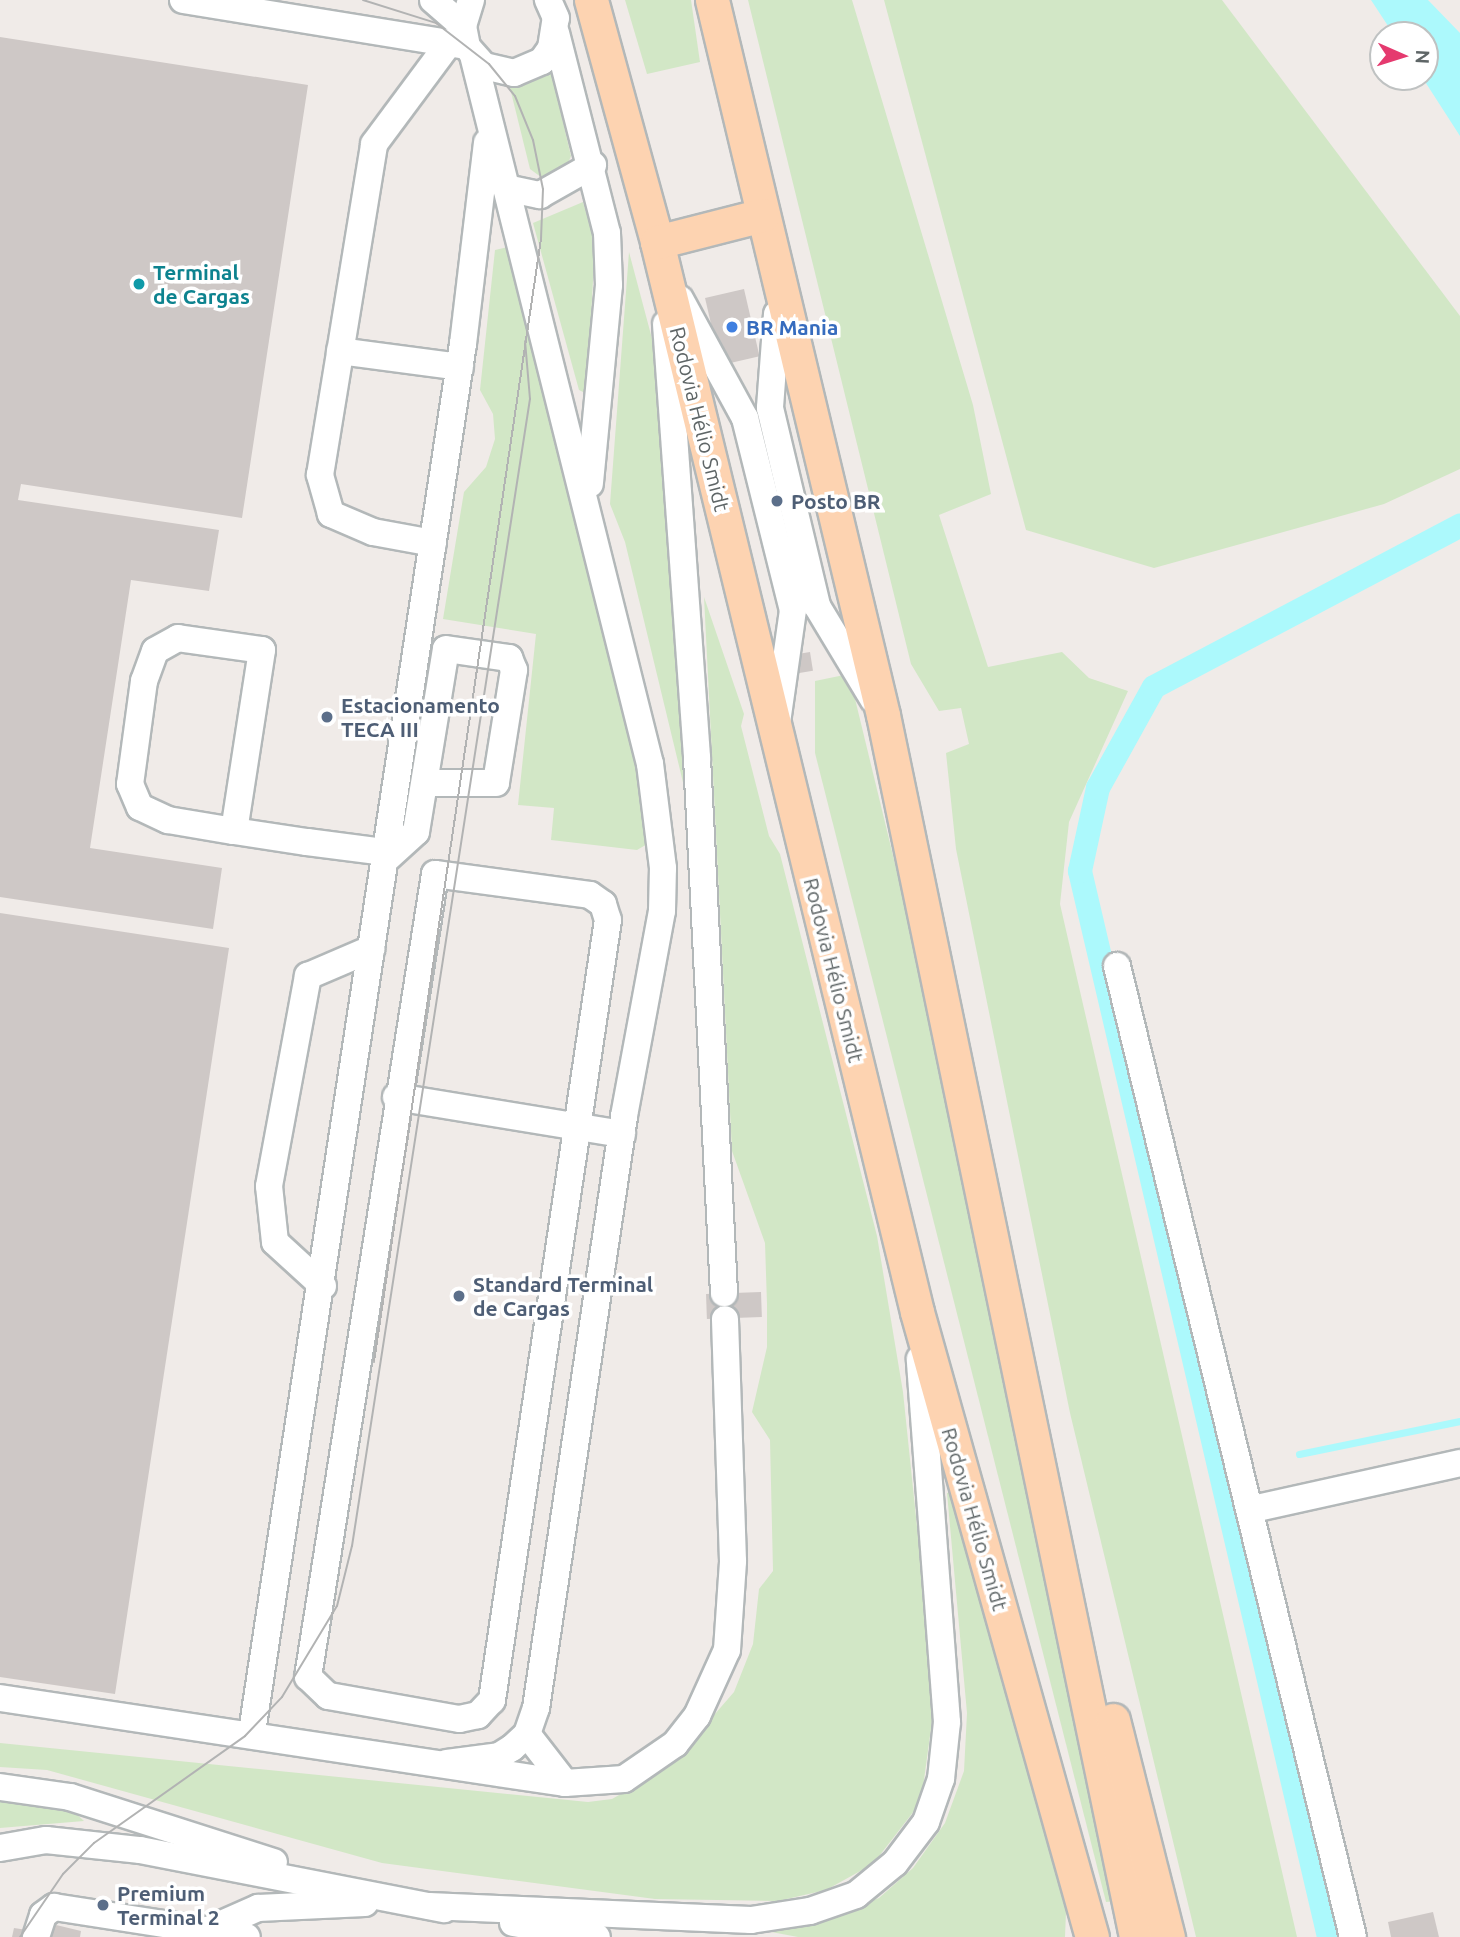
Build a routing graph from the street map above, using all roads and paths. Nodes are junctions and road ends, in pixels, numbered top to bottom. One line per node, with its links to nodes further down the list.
1 (183, 0): 8 (street)
2 (433, 0): 8 (street)
3 (471, 0): 8 (street)
4 (592, 0): 13 (main road, Rodovia Hélio Smidt)
5 (712, 0): 12 (main road)
6 (550, 1): 7 (street)
7 (556, 33): 8 (street); 10 (street)
8 (463, 43): 9 (street); 14 (street)
9 (489, 126): 11 (street); 15 (street)
10 (593, 165): 11 (street); 16 (street)
11 (506, 188): 16 (street)
12 (763, 215): 13 (main road); 43 (main road)
13 (659, 251): 20 (main road, Rodovia Hélio Smidt); 20 (street); 37 (street)
14 (340, 351): 15 (street); 17 (street)
15 (460, 367): 17 (street)
16 (588, 503): 28 (street)
17 (433, 543): 18 (street)
18 (417, 649): 19 (street); 23 (street)
19 (444, 661): 21 (street); 21 (street)
20 (776, 730): 30 (main road, Rodovia Hélio Smidt)
21 (427, 783): 23 (street)
22 (234, 831): 22 (street); 23 (street)
23 (384, 857): 24 (street)
24 (371, 949): 29 (street); 29 (street)
25 (1118, 966): 32 (street)
26 (398, 1090): 27 (street); 27 (street); 27 (street)
27 (575, 1118): 28 (street)
28 (623, 1125): 35 (street)
29 (323, 1286): 34 (street)
30 (917, 1312): 44 (street); 45 (main road, Rodovia Hélio Smidt)
31 (1460, 1463): 32 (street)
32 (1254, 1508): 52 (street)
33 (0, 1698): 34 (street)
34 (253, 1732): 36 (street)
35 (527, 1734): 36 (street); 37 (street)
36 (447, 1763): 37 (street)
37 (565, 1783)
38 (0, 1787): 42 (street)
39 (46, 1840): 40 (street); 41 (street); 42 (street)
40 (0, 1848)
41 (0, 1867)
42 (375, 1895): 44 (street)
43 (1143, 1895): 50 (main road); 51 (main road)
44 (417, 1904): 46 (street); 49 (street)
45 (1087, 1927)
46 (206, 1931): 47 (street); 48 (street)
47 (36, 1937)
48 (247, 1937)
49 (597, 1937)
50 (1136, 1937)
51 (1168, 1937)
52 (1353, 1937)

